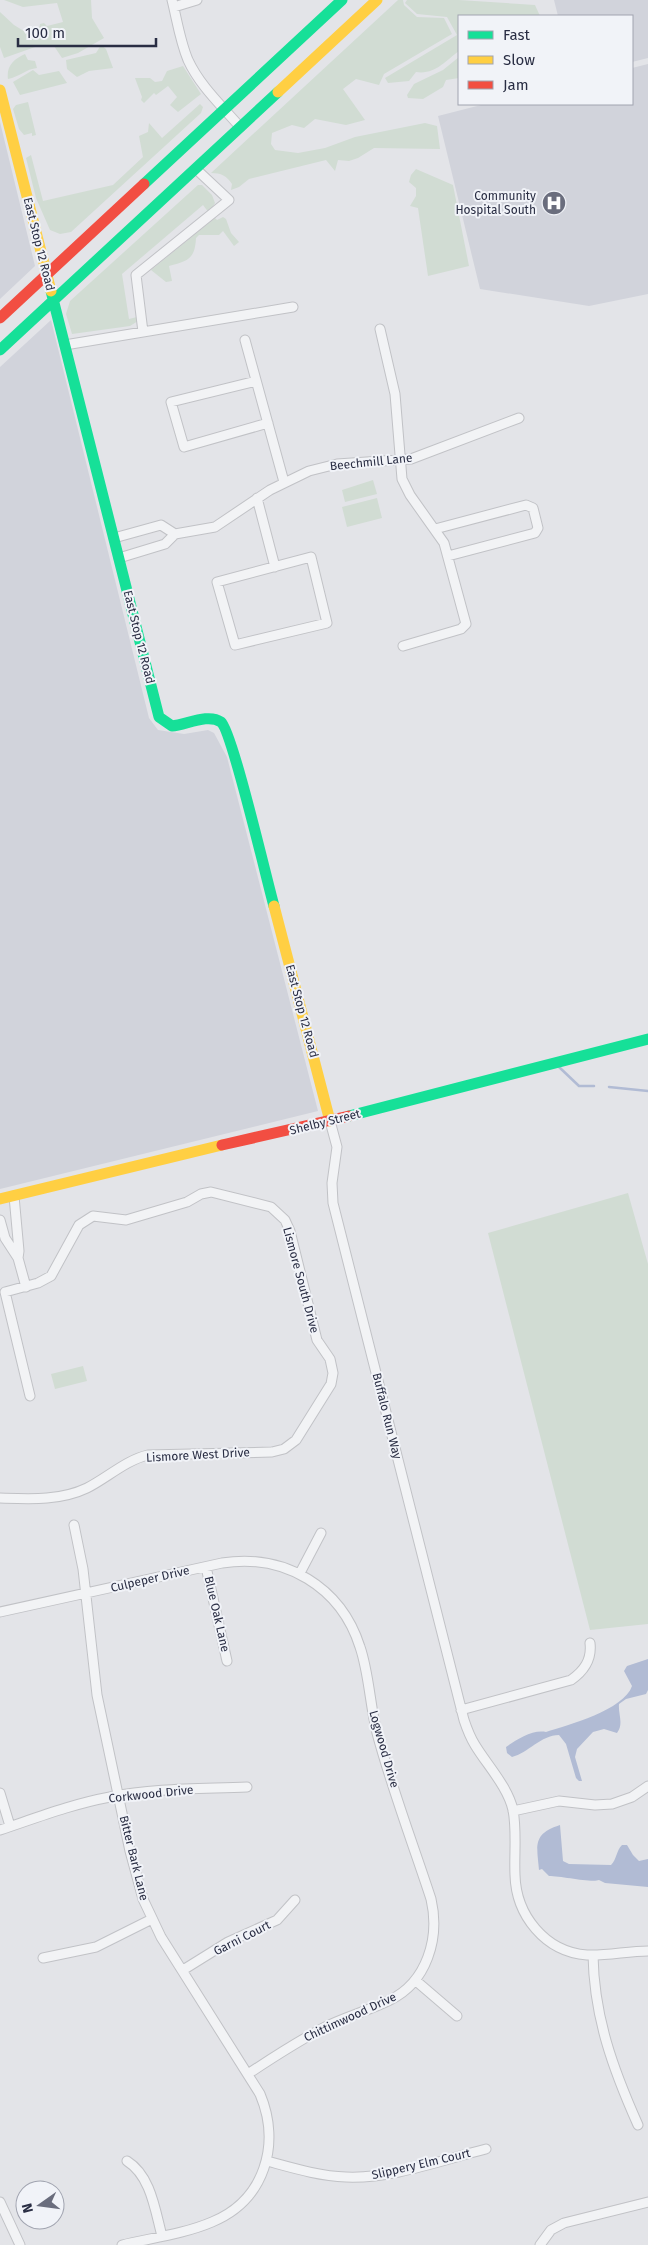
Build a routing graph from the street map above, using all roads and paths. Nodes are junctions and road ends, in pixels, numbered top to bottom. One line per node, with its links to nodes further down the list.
1 (197, 0): 4 (street)
2 (342, 0): 6 (street)
3 (377, 0): 7 (street)
4 (173, 3): 6 (street)
5 (0, 90): 9 (street, East Stop 12 Road)
6 (225, 109): 7 (street); 9 (street)
7 (240, 127): 8 (street)
8 (196, 169): 10 (street); 14 (street)
9 (47, 275): 10 (street, East Stop 12 Road); 12 (street)
10 (54, 301): 16 (street, East Stop 12 Road); 17 (street)
11 (293, 307): 14 (street)
12 (0, 318)
13 (380, 329): 21 (street)
14 (143, 332): 16 (street)
15 (245, 340): 18 (street)
16 (65, 345): 26 (street, East Stop 12 Road)
17 (0, 350)
18 (256, 381): 20 (street); 20 (street)
19 (519, 418): 21 (street, Beechmill Lane)
20 (268, 423): 22 (street)
21 (401, 461): 22 (street, Beechmill Lane); 24 (street)
22 (284, 482): 23 (street, Beechmill Lane)
23 (258, 498): 25 (street, Beechmill Lane); 29 (street)
24 (435, 529): 27 (street); 27 (street)
25 (175, 534): 26 (street); 28 (street, Beechmill Lane)
26 (114, 538): 28 (street, East Stop 12 Road)
27 (448, 556): 30 (street)
28 (119, 558): 32 (street, East Stop 12 Road)
29 (274, 567): 29 (street)
30 (403, 646)
31 (648, 1039): 32 (street, Shelby Street)
32 (330, 1121): 33 (street, Shelby Street); 50 (street, Buffalo Run Way)
33 (14, 1196): 34 (street, Shelby Street); 36 (street)
34 (0, 1199)
35 (0, 1220): 36 (street)
36 (18, 1258): 37 (street)
37 (26, 1287): 38 (street, Lismore South Drive); 40 (street, Lismore South Drive)
38 (2, 1291): 39 (street)
39 (30, 1396)
40 (284, 1449): 41 (street, Lismore West Drive)
41 (0, 1498)
42 (74, 1526): 46 (street, Bitter Bark Lane)
43 (320, 1533): 45 (street)
44 (206, 1567): 45 (street, Culpeper Drive); 46 (street, Culpeper Drive); 49 (street, Blue Oak Lane)
45 (300, 1573): 60 (street, Logwood Drive)
46 (86, 1593): 47 (street, Culpeper Drive); 54 (street, Bitter Bark Lane)
47 (0, 1612)
48 (590, 1644): 50 (street)
49 (227, 1661)
50 (461, 1710): 55 (street, Buffalo Run Way)
51 (648, 1786): 55 (street)
52 (247, 1787): 54 (street, Corkwood Drive)
53 (0, 1793): 56 (street)
54 (118, 1795): 56 (street, Corkwood Drive); 59 (street, Bitter Bark Lane)
55 (513, 1811): 62 (street)
56 (10, 1826): 57 (street, Corkwood Drive)
57 (0, 1830)
58 (295, 1900): 64 (street, Garni Court)
59 (152, 1919): 63 (street); 64 (street, Bitter Bark Lane)
60 (432, 1944): 65 (street, Chittimwood Drive)
61 (648, 1951): 62 (street)
62 (593, 1955): 68 (street)
63 (43, 1958)
64 (183, 1970): 67 (street, Bitter Bark Lane)
65 (415, 1980): 66 (street); 67 (street, Chittimwood Drive)
66 (456, 2016)
67 (248, 2074): 70 (street, Bitter Bark Lane)
68 (638, 2125)
69 (486, 2149): 70 (street, Slippery Elm Court)
70 (266, 2161): 74 (street, Bitter Bark Lane)
71 (126, 2162): 74 (street)
72 (0, 2202): 75 (street)
73 (648, 2202): 77 (street)
74 (162, 2236): 76 (street, Bitter Bark Lane)
75 (20, 2245)
76 (122, 2245)
77 (540, 2245)

